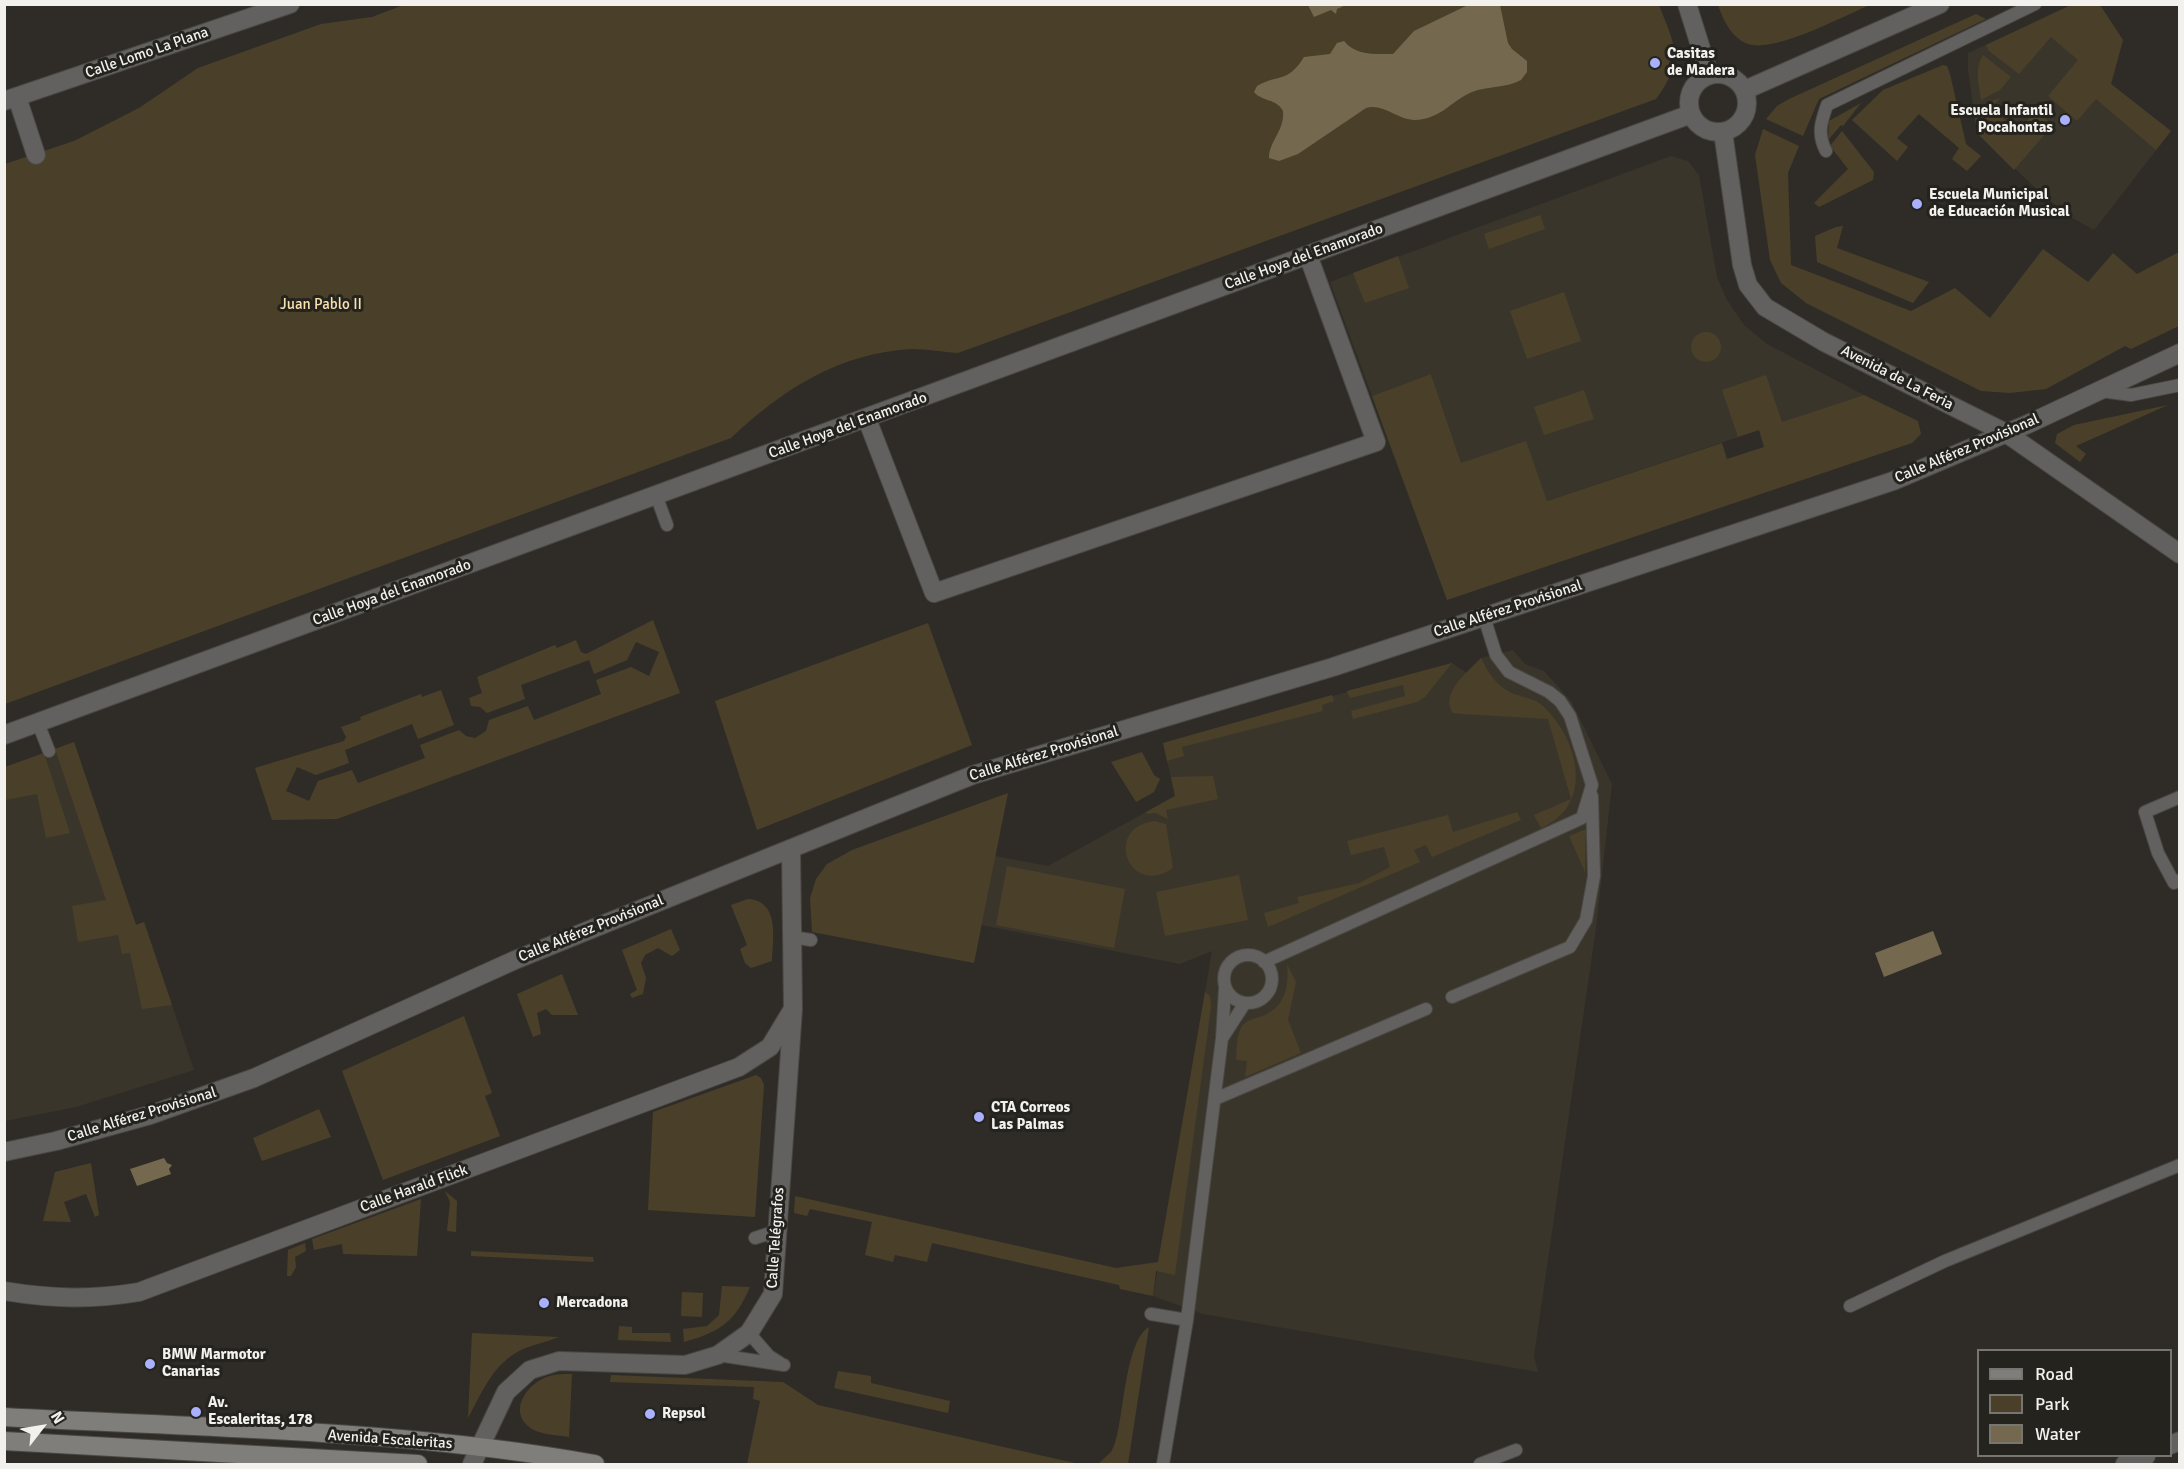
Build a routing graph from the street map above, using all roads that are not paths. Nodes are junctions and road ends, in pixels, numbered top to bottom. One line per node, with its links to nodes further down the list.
1 (290, 4): 7 (street, Calle Lomo La Plana)
2 (1687, 4): 5 (street)
3 (1940, 4): 6 (street)
4 (2035, 4): 10 (lane)
5 (1709, 74): 6 (street); 8 (street)
6 (1745, 90): 9 (street)
7 (11, 99): 11 (street)
8 (1691, 114): 9 (street); 12 (street, Calle Hoya del Enamorado)
9 (1723, 132): 17 (street, Avenida de La Feria)
10 (1826, 151)
11 (36, 155)
12 (1308, 255): 16 (street, Calle Hoya del Enamorado); 16 (street)
13 (2180, 353): 15 (street, Calle Alférez Provisional)
14 (2180, 385): 15 (lane)
15 (2097, 391): 17 (street, Calle Alférez Provisional)
16 (867, 419): 18 (street, Calle Hoya del Enamorado)
17 (2006, 433): 20 (street, Avenida de La Feria); 21 (street, Calle Alférez Provisional)
18 (656, 495): 19 (lane); 22 (street, Calle Hoya del Enamorado)
19 (667, 525)
20 (2180, 554)
21 (1484, 617): 25 (lane); 29 (street, Calle Alférez Provisional)
22 (38, 723): 23 (street, Calle Hoya del Enamorado); 24 (lane)
23 (4, 735)
24 (49, 751)
25 (1592, 785): 27 (lane); 28 (lane)
26 (2180, 797): 30 (lane)
27 (1582, 818): 28 (lane); 33 (lane)
28 (1593, 825): 35 (lane)
29 (791, 850): 31 (street, Calle Telégrafos); 41 (street, Calle Alférez Provisional)
30 (2180, 880)
31 (792, 937): 32 (lane); 37 (street, Calle Telégrafos)
32 (811, 940)
33 (1264, 962): 34 (lane); 36 (lane)
34 (1226, 988): 36 (lane); 39 (lane)
35 (1452, 997)
36 (1245, 1003): 39 (lane)
37 (793, 1009): 43 (street, Calle Harald Flick); 45 (street, Calle Telégrafos)
38 (1426, 1009): 40 (lane)
39 (1222, 1038): 40 (lane)
40 (1215, 1099): 50 (lane)
41 (4, 1152)
42 (2180, 1165): 48 (lane)
43 (454, 1174): 44 (lane); 47 (street, Calle Harald Flick)
44 (472, 1180)
45 (777, 1231): 46 (lane); 51 (street, Calle Telégrafos)
46 (755, 1238)
47 (4, 1291)
48 (1850, 1306)
49 (1151, 1314): 50 (lane)
50 (1187, 1320): 63 (lane)
51 (749, 1333): 52 (street, Calle Telégrafos); 52 (lane)
52 (718, 1355): 56 (street, Calle Telégrafos)
53 (4, 1417): 54 (street, Avenida Escaleritas)
54 (278, 1432): 56 (street, Avenida Escaleritas); 58 (street)
55 (4, 1441): 58 (street, Avenida Escaleritas)
56 (480, 1447): 61 (street, Calle Telégrafos); 62 (street, Avenida Escaleritas)
57 (1516, 1450): 64 (lane)
58 (277, 1456): 60 (street, Avenida Escaleritas)
59 (2141, 1457): 65 (street)
60 (418, 1464)
61 (472, 1464)
62 (596, 1464)
63 (1163, 1464)
64 (1480, 1464)
65 (2125, 1464)

